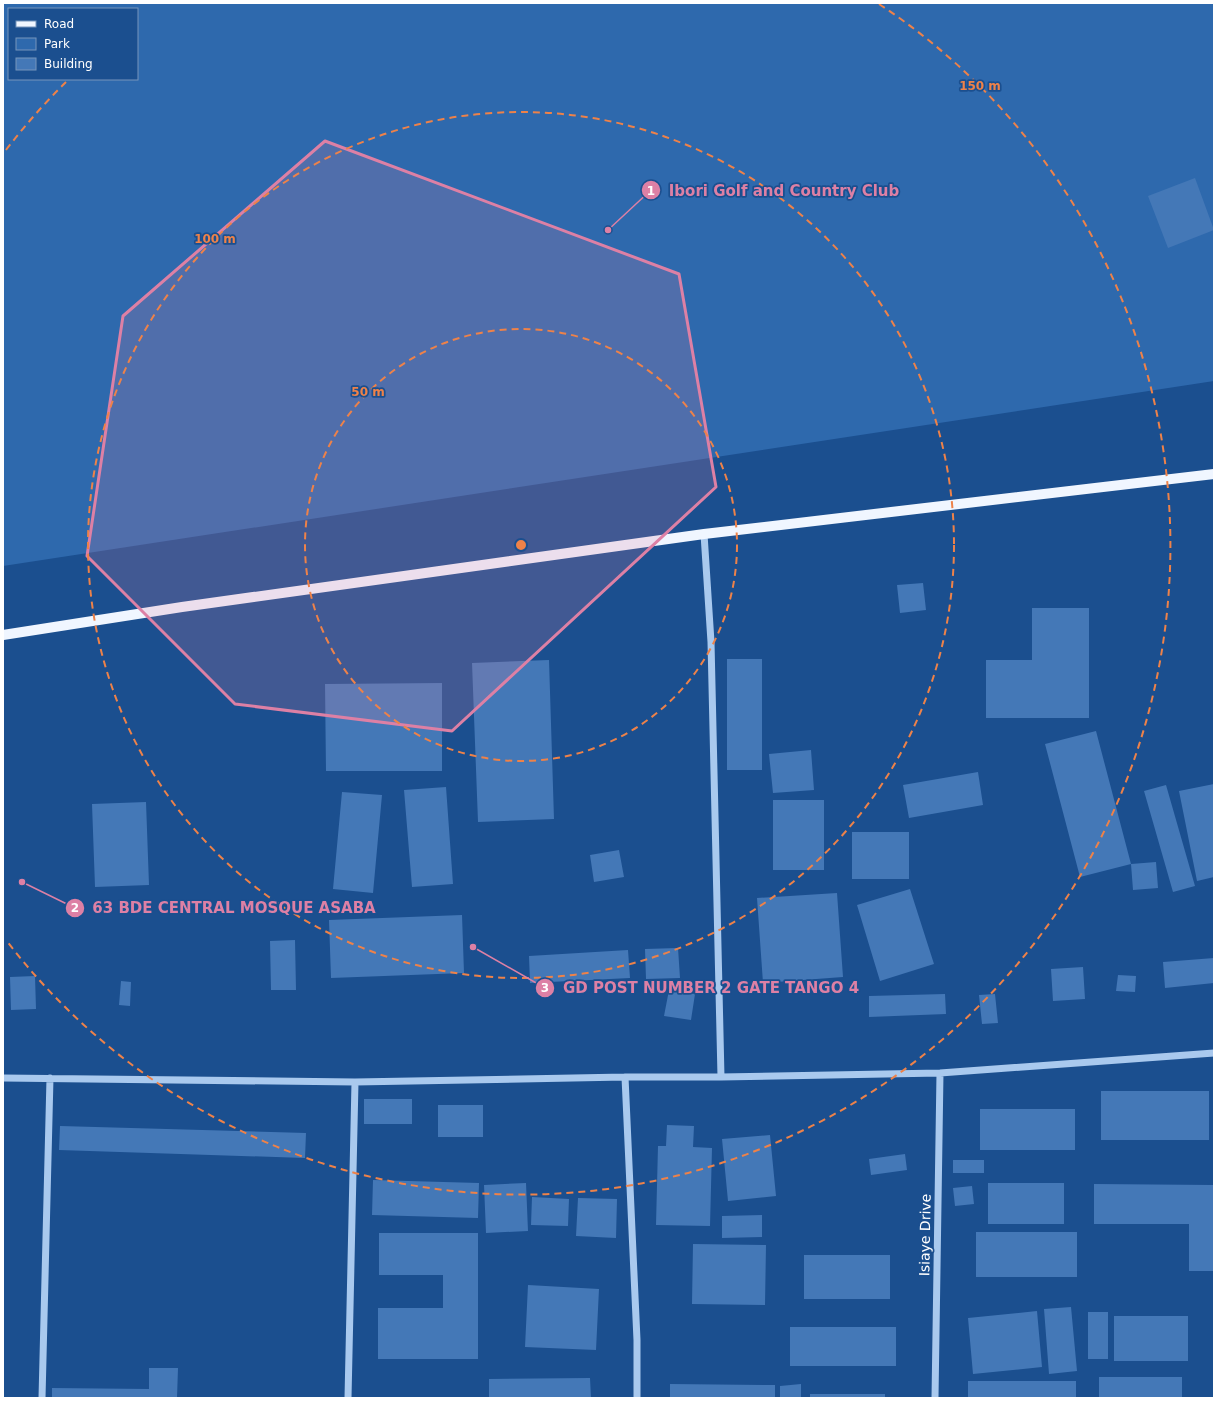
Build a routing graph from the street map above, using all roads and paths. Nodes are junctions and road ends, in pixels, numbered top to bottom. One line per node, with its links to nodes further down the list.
1 (1214, 474): 2 (main road)
2 (704, 534): 3 (main road); 7 (street)
3 (3, 635)
4 (1214, 1053): 5 (street)
5 (940, 1072): 7 (street); 14 (street, Isiaye Drive)
6 (624, 1077): 7 (street); 10 (street); 13 (street)
7 (721, 1077)
8 (3, 1078): 9 (street)
9 (50, 1078): 10 (street); 11 (street)
10 (355, 1082): 12 (street)
11 (42, 1398)
12 (348, 1398)
13 (637, 1398)
14 (935, 1398)

